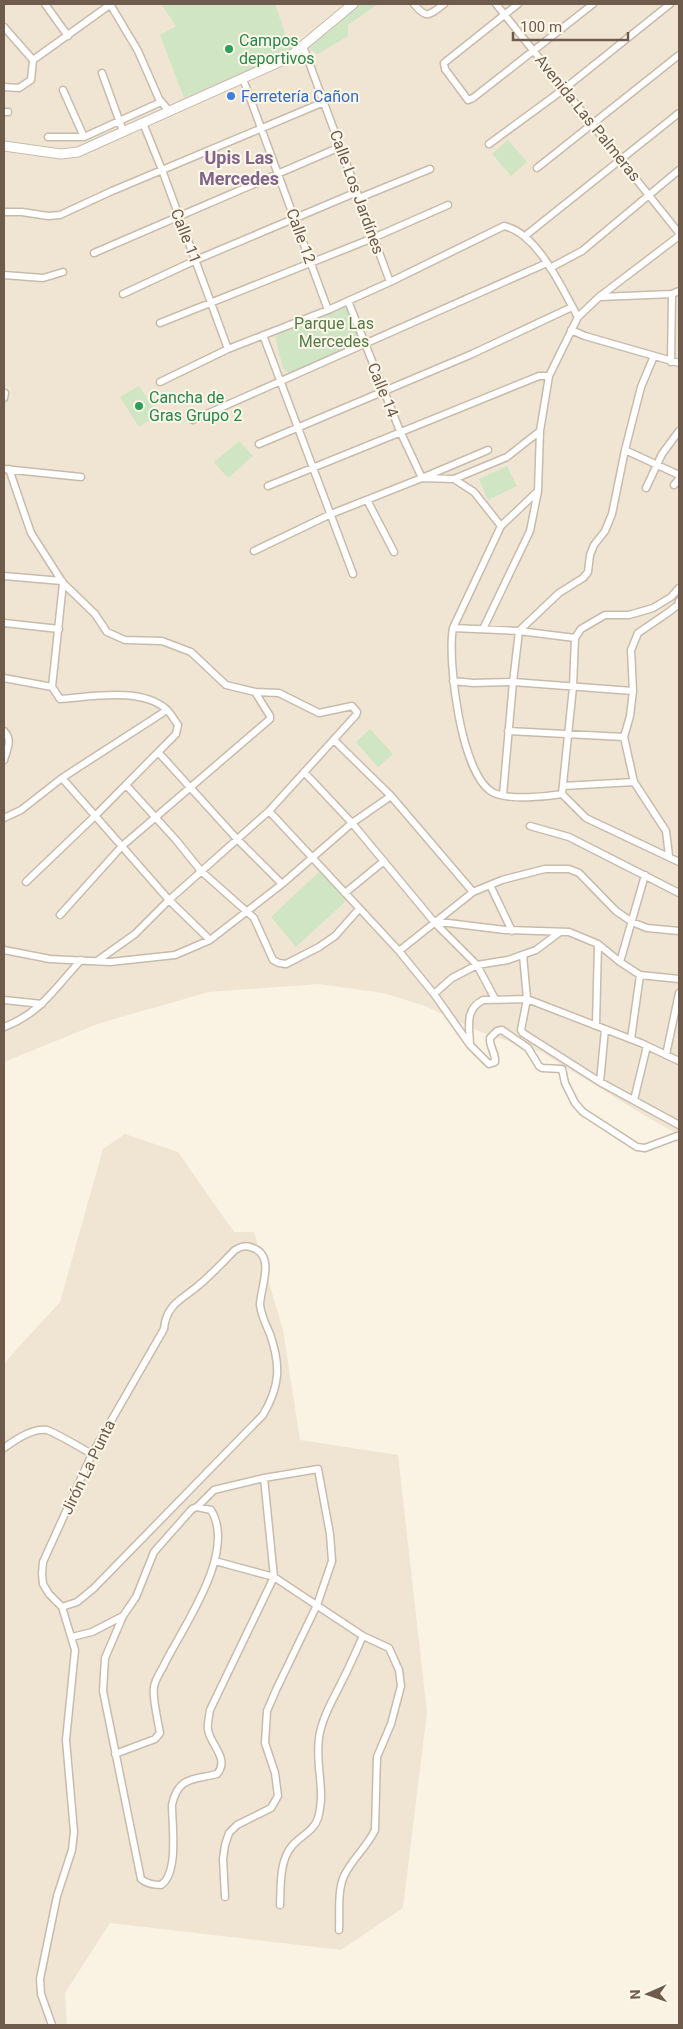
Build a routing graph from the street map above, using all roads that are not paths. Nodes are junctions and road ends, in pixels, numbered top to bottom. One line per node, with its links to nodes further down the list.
1 (45, 4): 12 (street)
2 (110, 4): 12 (street); 22 (street)
3 (353, 4): 13 (street)
4 (414, 4): 5 (street)
5 (444, 4)
6 (496, 4): 10 (street, Avenida Las Palmeras)
7 (518, 4): 10 (street)
8 (593, 4): 14 (street)
9 (670, 4): 20 (street)
10 (504, 14): 14 (street, Avenida Las Palmeras); 14 (street)
11 (4, 27): 16 (street)
12 (68, 36): 16 (street)
13 (303, 46): 18 (street); 23 (street, Calle Los Jardínes)
14 (534, 51): 20 (street, Avenida Las Palmeras)
15 (679, 55): 28 (street)
16 (32, 60): 19 (street)
17 (102, 73): 26 (street)
18 (243, 78): 24 (street); 30 (street, Calle 12)
19 (4, 87)
20 (564, 89): 28 (street, Avenida Las Palmeras); 35 (street)
21 (63, 90): 32 (street)
22 (161, 102): 24 (street); 26 (street)
23 (324, 102): 30 (street); 37 (street, Calle Los Jardínes)
24 (169, 111): 27 (street)
25 (679, 113): 38 (street)
26 (119, 122): 29 (street); 31 (street)
27 (143, 123): 31 (street); 41 (street, Calle 11)
28 (593, 124): 38 (street, Avenida Las Palmeras); 39 (street)
29 (109, 127): 32 (street); 33 (street)
30 (261, 128): 41 (street); 43 (street, Calle 12)
31 (123, 131): 33 (street)
32 (84, 136): 34 (street)
33 (113, 136): 36 (street)
34 (48, 137)
35 (489, 144)
36 (4, 146)
37 (340, 147): 43 (street); 44 (street, Calle Los Jardínes)
38 (621, 160): 45 (street, Avenida Las Palmeras); 51 (street)
39 (537, 168)
40 (430, 169): 44 (street)
41 (162, 170): 47 (street); 48 (street, Calle 11)
42 (679, 170): 45 (street)
43 (278, 175): 48 (street); 49 (street, Calle 12)
44 (358, 195): 49 (street); 52 (street, Calle Los Jardínes)
45 (649, 196): 50 (street, Avenida Las Palmeras); 56 (street)
46 (448, 205): 52 (street)
47 (4, 212)
48 (178, 216): 53 (street); 54 (street, Calle 11)
49 (294, 218): 54 (street); 55 (street, Calle 12)
50 (679, 235): 63 (street)
51 (525, 236): 56 (street); 59 (street)
52 (373, 238): 55 (street); 59 (street, Calle Los Jardínes)
53 (94, 253)
54 (196, 260): 61 (street); 65 (street, Calle 11)
55 (310, 262): 65 (street); 67 (street, Calle 12)
56 (549, 265): 66 (street); 72 (street)
57 (63, 272): 58 (street)
58 (4, 275)
59 (390, 282): 64 (street)
60 (679, 292): 62 (street)
61 (123, 294)
62 (672, 294): 63 (street); 75 (street)
63 (599, 297): 68 (street)
64 (348, 301): 67 (street); 72 (street, Calle 14)
65 (212, 302): 69 (street); 73 (street, Calle 11)
66 (572, 307): 68 (street); 80 (street)
67 (328, 310): 71 (street)
68 (578, 317): 70 (street)
69 (160, 323)
70 (571, 330): 74 (street); 77 (street)
71 (263, 335): 73 (street); 78 (street)
72 (365, 344): 78 (street); 80 (street, Calle 14)
73 (228, 349): 79 (street)
74 (654, 356): 75 (street); 88 (street)
75 (671, 362): 76 (street)
76 (679, 363)
77 (549, 376): 83 (street); 84 (street)
78 (281, 381): 81 (street); 82 (street)
79 (160, 382)
80 (384, 391): 82 (street); 83 (street, Calle 14)
81 (193, 420)
82 (298, 428): 86 (street); 90 (street)
83 (400, 431): 90 (street); 94 (street, Calle 14)
84 (540, 431): 95 (street); 100 (street)
85 (679, 431): 89 (street)
86 (259, 444)
87 (488, 450): 94 (street)
88 (625, 450): 89 (street); 115 (street)
89 (657, 464): 92 (street); 99 (street)
90 (314, 468): 98 (street); 102 (street)
91 (6, 469): 93 (street); 108 (street)
92 (679, 475)
93 (81, 477)
94 (422, 478): 95 (street); 101 (street)
95 (454, 479): 103 (street)
96 (679, 479): 97 (street)
97 (674, 485)
98 (268, 486)
99 (646, 488)
100 (538, 490): 103 (street); 114 (street)
101 (367, 500): 102 (street); 105 (street)
102 (331, 514): 104 (street); 106 (street)
103 (501, 526): 113 (street)
104 (254, 551)
105 (394, 552)
106 (353, 574)
107 (4, 576): 108 (street)
108 (63, 582): 112 (street); 123 (street)
109 (679, 588): 116 (street)
110 (679, 601): 122 (street)
111 (4, 623): 112 (street)
112 (58, 628): 121 (street)
113 (452, 628): 114 (street); 118 (street)
114 (483, 629): 115 (street)
115 (519, 631): 116 (street); 119 (street)
116 (576, 638): 120 (street)
117 (4, 678): 121 (street)
118 (453, 680): 119 (street); 140 (street)
119 (513, 682): 120 (street); 126 (street)
120 (573, 686): 122 (street); 127 (street)
121 (52, 687): 124 (street)
122 (632, 691): 128 (street)
123 (255, 692): 129 (street); 137 (street)
124 (167, 710): 130 (street); 133 (street)
125 (4, 731): 131 (street)
126 (508, 732): 127 (street); 140 (street)
127 (569, 734): 128 (street); 136 (street)
128 (624, 737): 134 (street)
129 (334, 740): 132 (street); 139 (street)
130 (158, 752): 135 (street); 137 (street)
131 (4, 760)
132 (304, 772): 141 (street); 145 (street)
133 (62, 778): 142 (street); 143 (street)
134 (634, 782): 136 (street); 149 (street)
135 (126, 785): 142 (street); 144 (street)
136 (563, 786): 138 (street)
137 (190, 788): 144 (street); 147 (street)
138 (562, 794): 140 (street); 149 (street)
139 (391, 796): 145 (street); 158 (street)
140 (503, 796)
141 (269, 811): 147 (street); 150 (street)
142 (95, 816): 148 (street); 155 (street)
143 (4, 818)
144 (155, 818): 148 (street); 153 (street)
145 (352, 823): 150 (street); 151 (street)
146 (530, 826): 154 (street)
147 (238, 839): 153 (street); 156 (street)
148 (122, 846): 161 (street); 164 (street)
149 (669, 856): 152 (street)
150 (313, 857): 156 (street); 159 (street)
151 (384, 861): 159 (street); 166 (street)
152 (679, 862)
153 (201, 871): 161 (street); 163 (street)
154 (645, 875): 160 (street); 165 (street)
155 (26, 882)
156 (282, 884): 163 (street)
157 (490, 885): 158 (street); 165 (street); 167 (street)
158 (473, 892): 166 (street)
159 (345, 893): 162 (street)
160 (679, 893)
161 (169, 900): 170 (street); 176 (street)
162 (359, 909): 163 (street); 173 (street)
163 (247, 911): 170 (street)
164 (60, 915)
165 (632, 922): 168 (street); 177 (street)
166 (435, 923): 167 (street); 173 (street); 178 (street)
167 (512, 931): 169 (street)
168 (679, 931)
169 (560, 932): 171 (street); 174 (street)
170 (210, 940): 176 (street)
171 (598, 944): 177 (street); 187 (street)
172 (4, 950): 175 (street)
173 (399, 951): 182 (street)
174 (523, 955): 178 (street); 184 (street)
175 (81, 960): 176 (street); 186 (street)
176 (97, 961)
177 (620, 962): 179 (street)
178 (477, 965): 182 (street); 183 (street)
179 (640, 975): 180 (street); 190 (street)
180 (679, 979)
181 (679, 993): 193 (street)
182 (434, 994): 191 (street)
183 (495, 999): 184 (street); 191 (street)
184 (527, 999): 187 (street); 195 (street)
185 (4, 1000): 186 (street)
186 (42, 1004): 188 (street)
187 (596, 1026): 189 (street)
188 (4, 1027)
189 (605, 1028): 190 (street); 195 (street)
190 (631, 1039): 192 (street)
191 (470, 1045): 198 (street)
192 (647, 1046): 193 (street); 196 (street)
193 (666, 1055): 194 (street)
194 (679, 1061)
195 (600, 1082): 196 (street)
196 (634, 1100): 197 (street)
197 (679, 1125)
198 (679, 1138)
199 (4, 1448): 200 (street)
200 (92, 1454): 206 (street, Jirón La Punta); 206 (street, Jirón La Punta)
201 (264, 1478): 202 (street); 204 (street); 205 (street)
202 (198, 1506): 203 (street); 207 (street)
203 (215, 1561): 204 (street); 210 (street)
204 (274, 1576): 205 (street); 210 (street)
205 (318, 1606): 208 (street); 211 (street)
206 (62, 1607): 209 (street)
207 (123, 1616): 209 (street); 210 (street)
208 (363, 1636): 212 (street); 213 (street)
209 (72, 1637): 214 (street)
210 (116, 1754)
211 (225, 1897)
212 (280, 1905)
213 (339, 1930)
214 (52, 2025)

